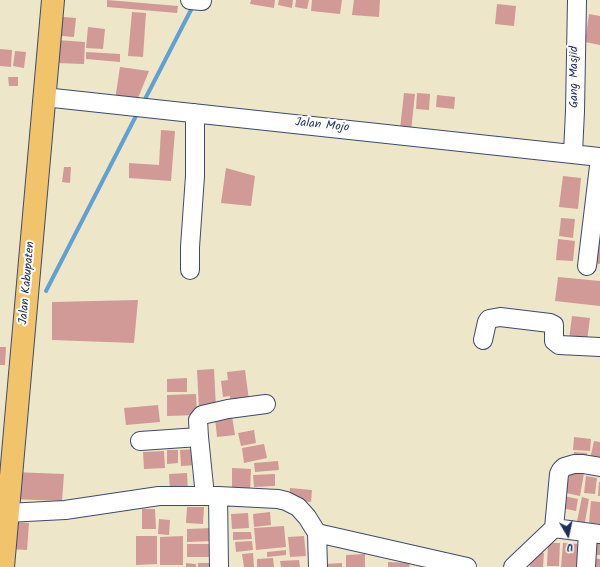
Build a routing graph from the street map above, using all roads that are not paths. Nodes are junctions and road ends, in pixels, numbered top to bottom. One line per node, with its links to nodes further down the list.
1 (52, 0): 3 (main road, Jalan Kabupaten)
2 (577, 0): 5 (street, Gang Masjid)
3 (44, 97): 4 (street, Jalan Mojo); 16 (main road, Jalan Kabupaten)
4 (195, 113): 5 (street, Jalan Mojo); 8 (street)
5 (573, 153): 6 (street, Jalan Mojo)
6 (600, 158): 7 (street)
7 (586, 266)
8 (190, 270)
9 (483, 340): 10 (street)
10 (600, 347)
11 (266, 404): 12 (street)
12 (199, 436): 13 (street); 15 (street)
13 (140, 441)
14 (600, 467): 17 (street)
15 (211, 496): 16 (street); 18 (street); 21 (street)
16 (8, 513): 20 (main road, Jalan Kabupaten)
17 (554, 528): 19 (street); 24 (street)
18 (317, 533): 22 (street); 23 (street)
19 (594, 533): 25 (street)
20 (3, 567)
21 (219, 567)
22 (318, 567)
23 (467, 567)
24 (513, 567)
25 (586, 567)

